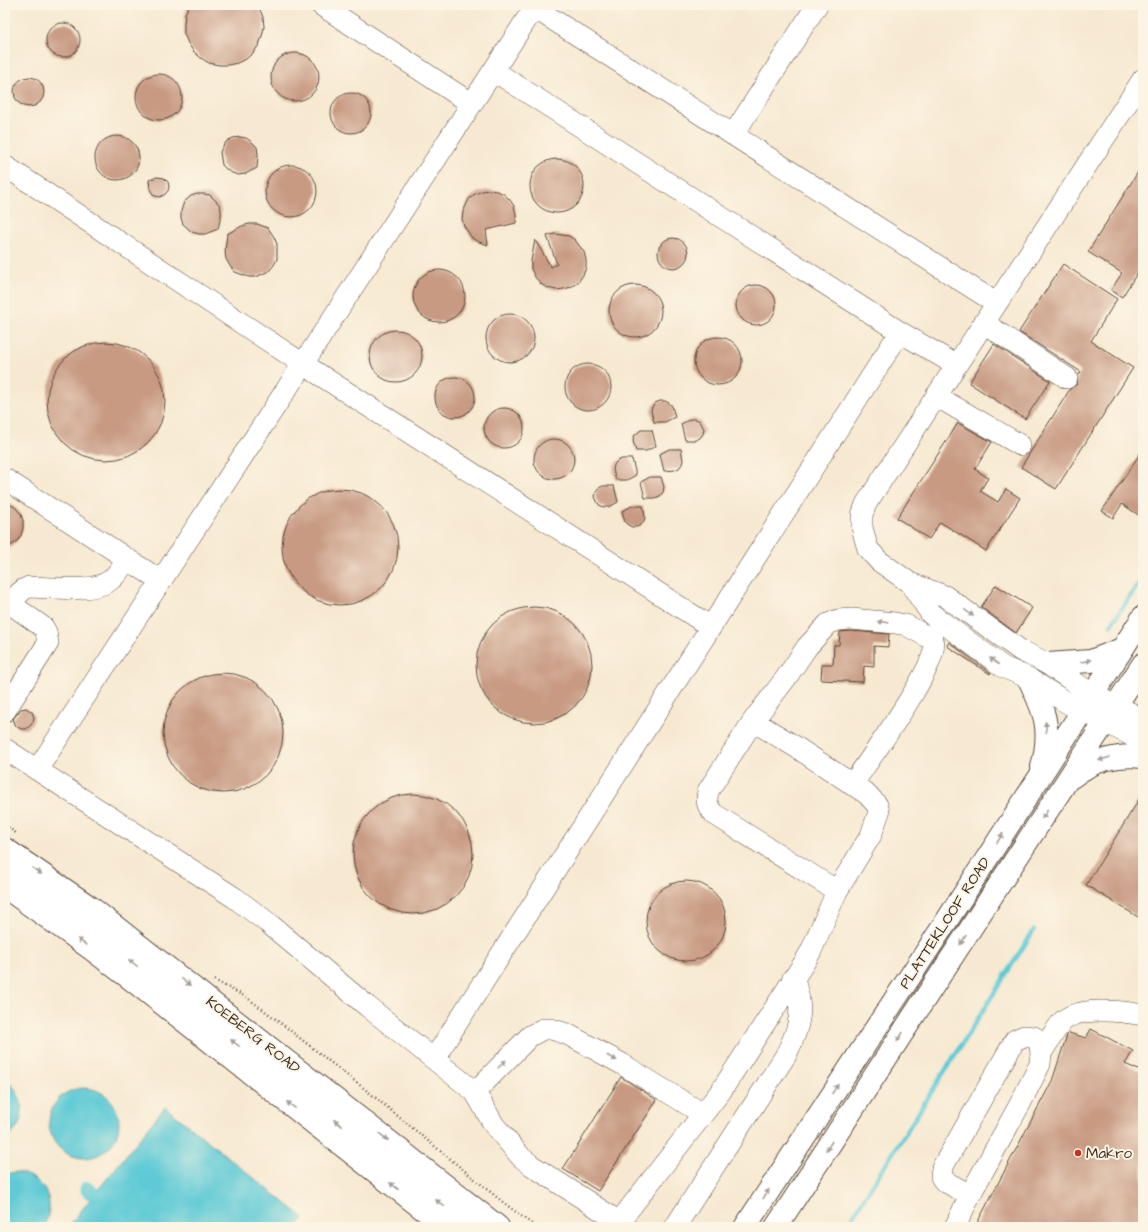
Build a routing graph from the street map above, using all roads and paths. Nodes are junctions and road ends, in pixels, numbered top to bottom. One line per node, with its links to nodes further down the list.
1 (321, 5): 6 (street)
2 (817, 5): 7 (street)
3 (532, 6): 4 (street); 7 (street)
4 (494, 70): 6 (street); 11 (street)
5 (1143, 79): 9 (street)
6 (472, 104): 12 (street)
7 (733, 135): 9 (street)
8 (5, 166): 12 (street)
9 (996, 304): 10 (street)
10 (984, 323): 13 (street); 14 (street)
11 (900, 332): 13 (street); 25 (street)
12 (303, 364): 19 (street); 25 (street)
13 (956, 365): 15 (street)
14 (1067, 378)
15 (936, 396): 16 (street); 20 (street)
16 (1020, 445)
17 (5, 480): 18 (street)
18 (127, 559): 19 (street); 22 (street)
19 (161, 581): 39 (street)
20 (910, 583): 21 (street); 23 (street)
21 (945, 596): 23 (street); 28 (street, one-way to 28)
22 (8, 602): 32 (street)
23 (931, 614): 26 (street); 30 (street, one-way to 23)
24 (1143, 617): 27 (main road, PLATTEKLOOF ROAD)
25 (711, 627): 52 (street)
26 (920, 632): 35 (street, one-way to 35); 42 (street)
27 (1122, 649): 28 (main road, one-way to 27); 31 (main road, PLATTEKLOOF ROAD)
28 (1048, 664): 31 (street)
29 (1143, 664): 33 (main road, PLATTEKLOOF ROAD)
30 (1029, 679): 31 (street); 40 (main road, one-way to 30)
31 (1088, 702): 33 (street); 40 (main road, PLATTEKLOOF ROAD)
32 (5, 711)
33 (1110, 714): 34 (street); 36 (street); 41 (main road, PLATTEKLOOF ROAD)
34 (1143, 719)
35 (753, 721): 42 (street); 47 (street)
36 (1143, 743)
37 (5, 749): 39 (street)
38 (1143, 757): 41 (main road, one-way to 41)
39 (37, 770): 52 (street)
40 (1038, 779): 62 (main road, PLATTEKLOOF ROAD, one-way to 40)
41 (1066, 781): 63 (main road, PLATTEKLOOF ROAD, one-way to 63)
42 (852, 785): 47 (street)
43 (5, 825): 44 (path)
44 (13, 843): 59 (main road, KOEBERG ROAD, one-way to 59)
45 (5, 868): 58 (street, one-way to 45)
46 (5, 887): 57 (main road, KOEBERG ROAD, one-way to 46)
47 (837, 891): 49 (street)
48 (211, 978): 60 (path)
49 (793, 978): 54 (street); 61 (street)
50 (1143, 1015): 51 (street)
51 (1041, 1053): 55 (street); 55 (street)
52 (434, 1059): 53 (street)
53 (475, 1092): 54 (street, one-way to 54); 56 (street)
54 (703, 1114): 56 (street)
55 (970, 1195): 64 (street)
56 (623, 1224)
57 (446, 1227)
58 (471, 1227)
59 (498, 1227)
60 (536, 1227)
61 (675, 1227)
62 (745, 1227)
63 (776, 1227)
64 (955, 1227)

